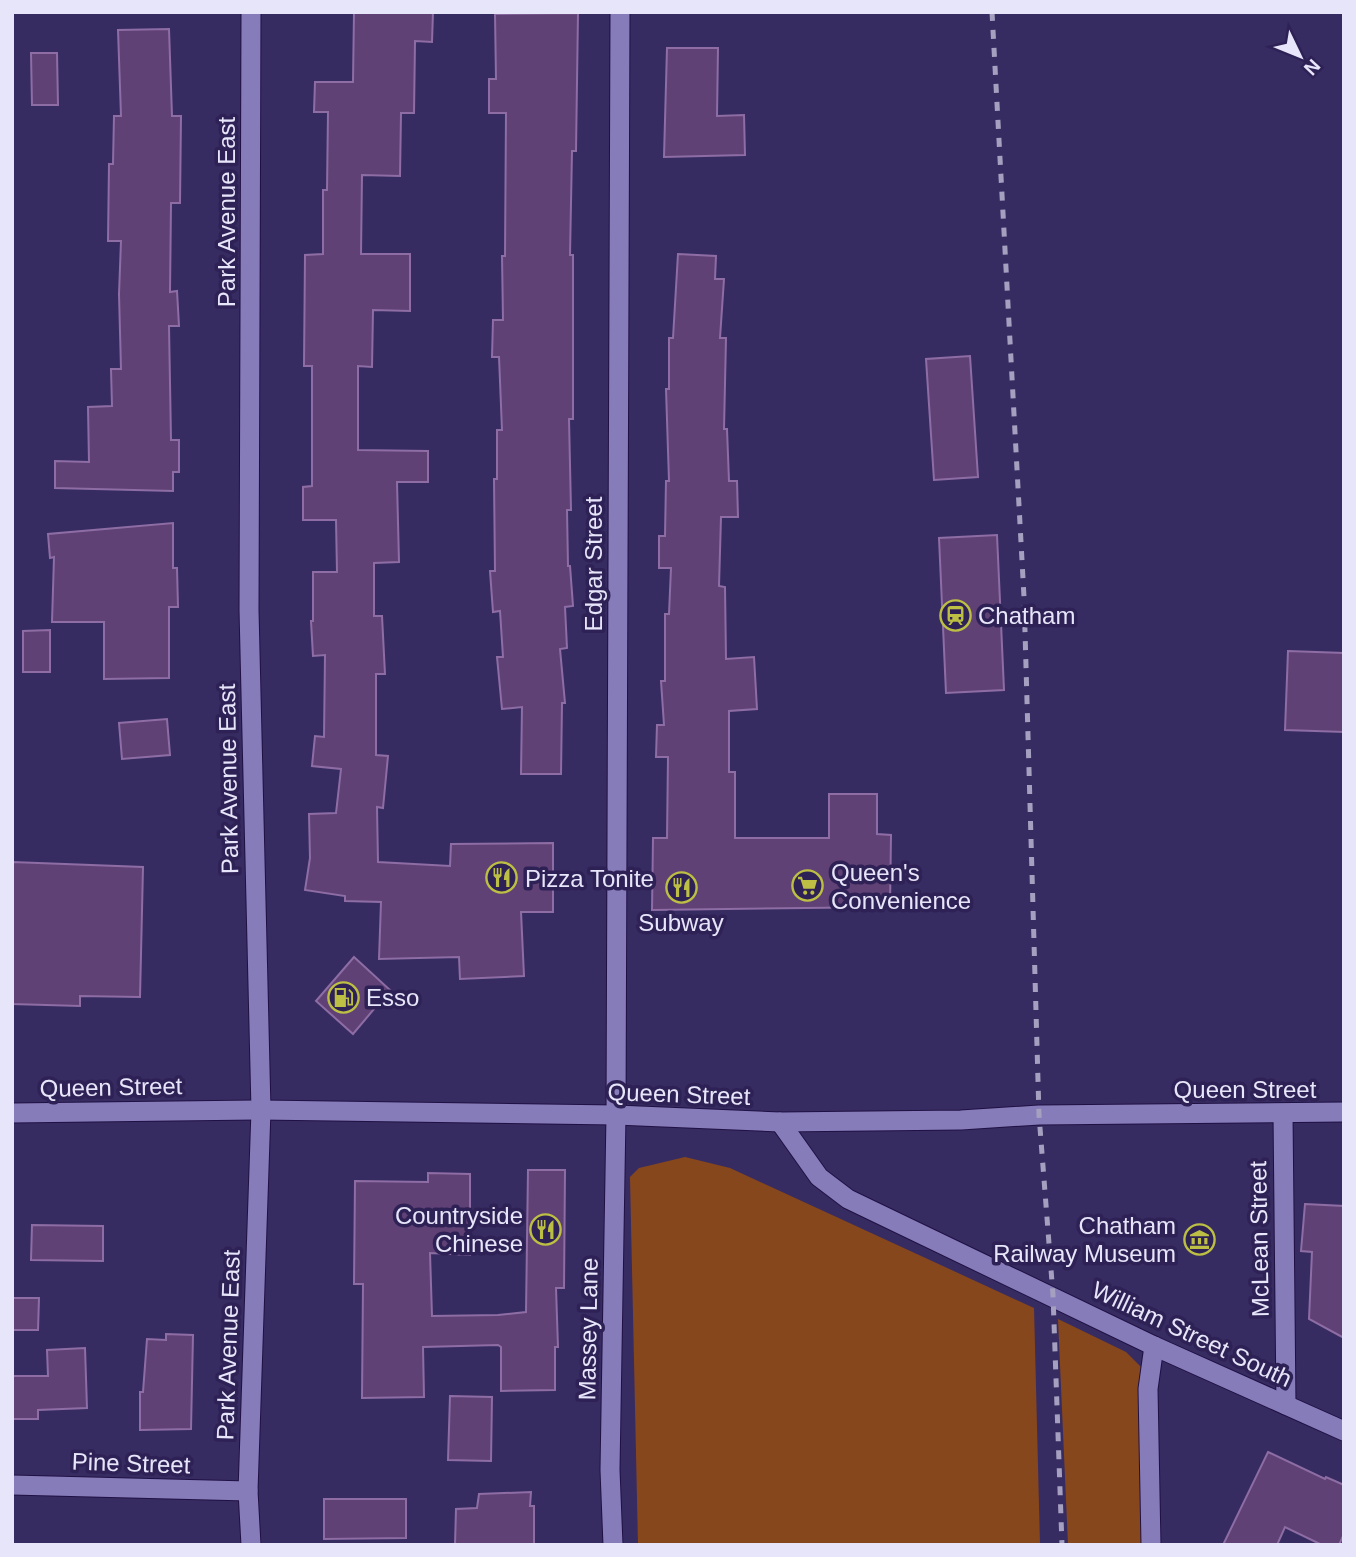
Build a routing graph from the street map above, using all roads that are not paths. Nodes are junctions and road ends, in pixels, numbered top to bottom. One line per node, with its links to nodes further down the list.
1 (251, 12): 3 (street, Park Avenue East)
2 (620, 12): 7 (street, Edgar Street)
3 (261, 1110): 5 (street, Queen Street); 7 (street, Queen Street); 13 (street, Park Avenue East)
4 (1344, 1112): 6 (street, Queen Street)
5 (12, 1113)
6 (1283, 1114): 8 (street, Queen Street); 10 (street, McLean Street)
7 (616, 1115): 8 (street, Queen Street); 15 (street, Massey Lane)
8 (780, 1122): 9 (street, William Street South)
9 (1154, 1346): 10 (street, William Street South); 16 (street)
10 (1286, 1405): 11 (street, William Street South)
11 (1344, 1432)
12 (12, 1485): 13 (street, Pine Street)
13 (248, 1492): 14 (street, Park Avenue East)
14 (252, 1544)
15 (613, 1545)
16 (1151, 1545)

